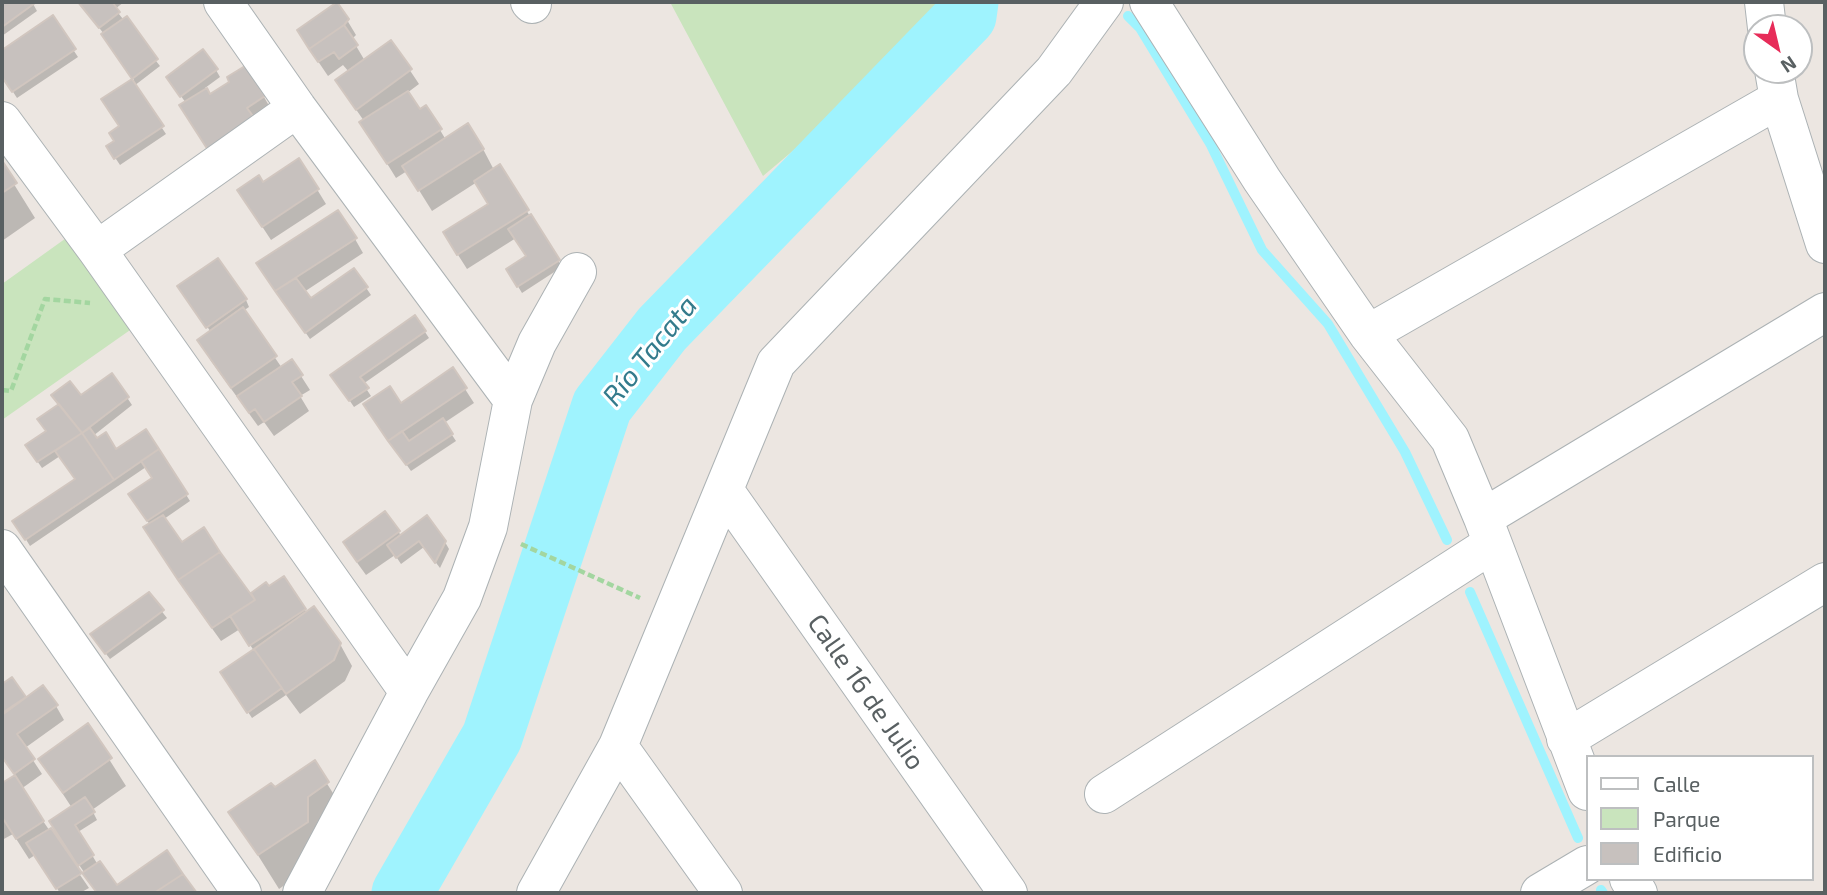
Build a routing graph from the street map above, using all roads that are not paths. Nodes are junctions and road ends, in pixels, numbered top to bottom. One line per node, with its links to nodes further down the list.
1 (223, 2): 5 (street)
2 (1104, 2): 13 (street)
3 (1149, 2): 11 (street)
4 (1776, 84): 7 (street); 11 (street)
5 (296, 108): 8 (street); 12 (street)
6 (2, 121): 8 (street)
7 (1825, 244)
8 (97, 250): 17 (street)
9 (577, 272): 12 (street)
10 (1825, 312): 14 (street)
11 (1368, 334): 14 (street)
12 (513, 400): 17 (street)
13 (724, 490): 19 (street); 27 (street, Calle 16 de Julio)
14 (1487, 531): 18 (street); 21 (street)
15 (2, 549): 23 (street)
16 (1825, 582): 18 (street)
17 (408, 692): 24 (street)
18 (1566, 739): 20 (street)
19 (618, 746): 25 (street); 26 (street)
20 (1586, 789)
21 (1104, 794)
22 (1586, 866): 28 (street)
23 (243, 893)
24 (302, 893)
25 (536, 893)
26 (723, 893)
27 (1008, 893)
28 (1541, 893)

